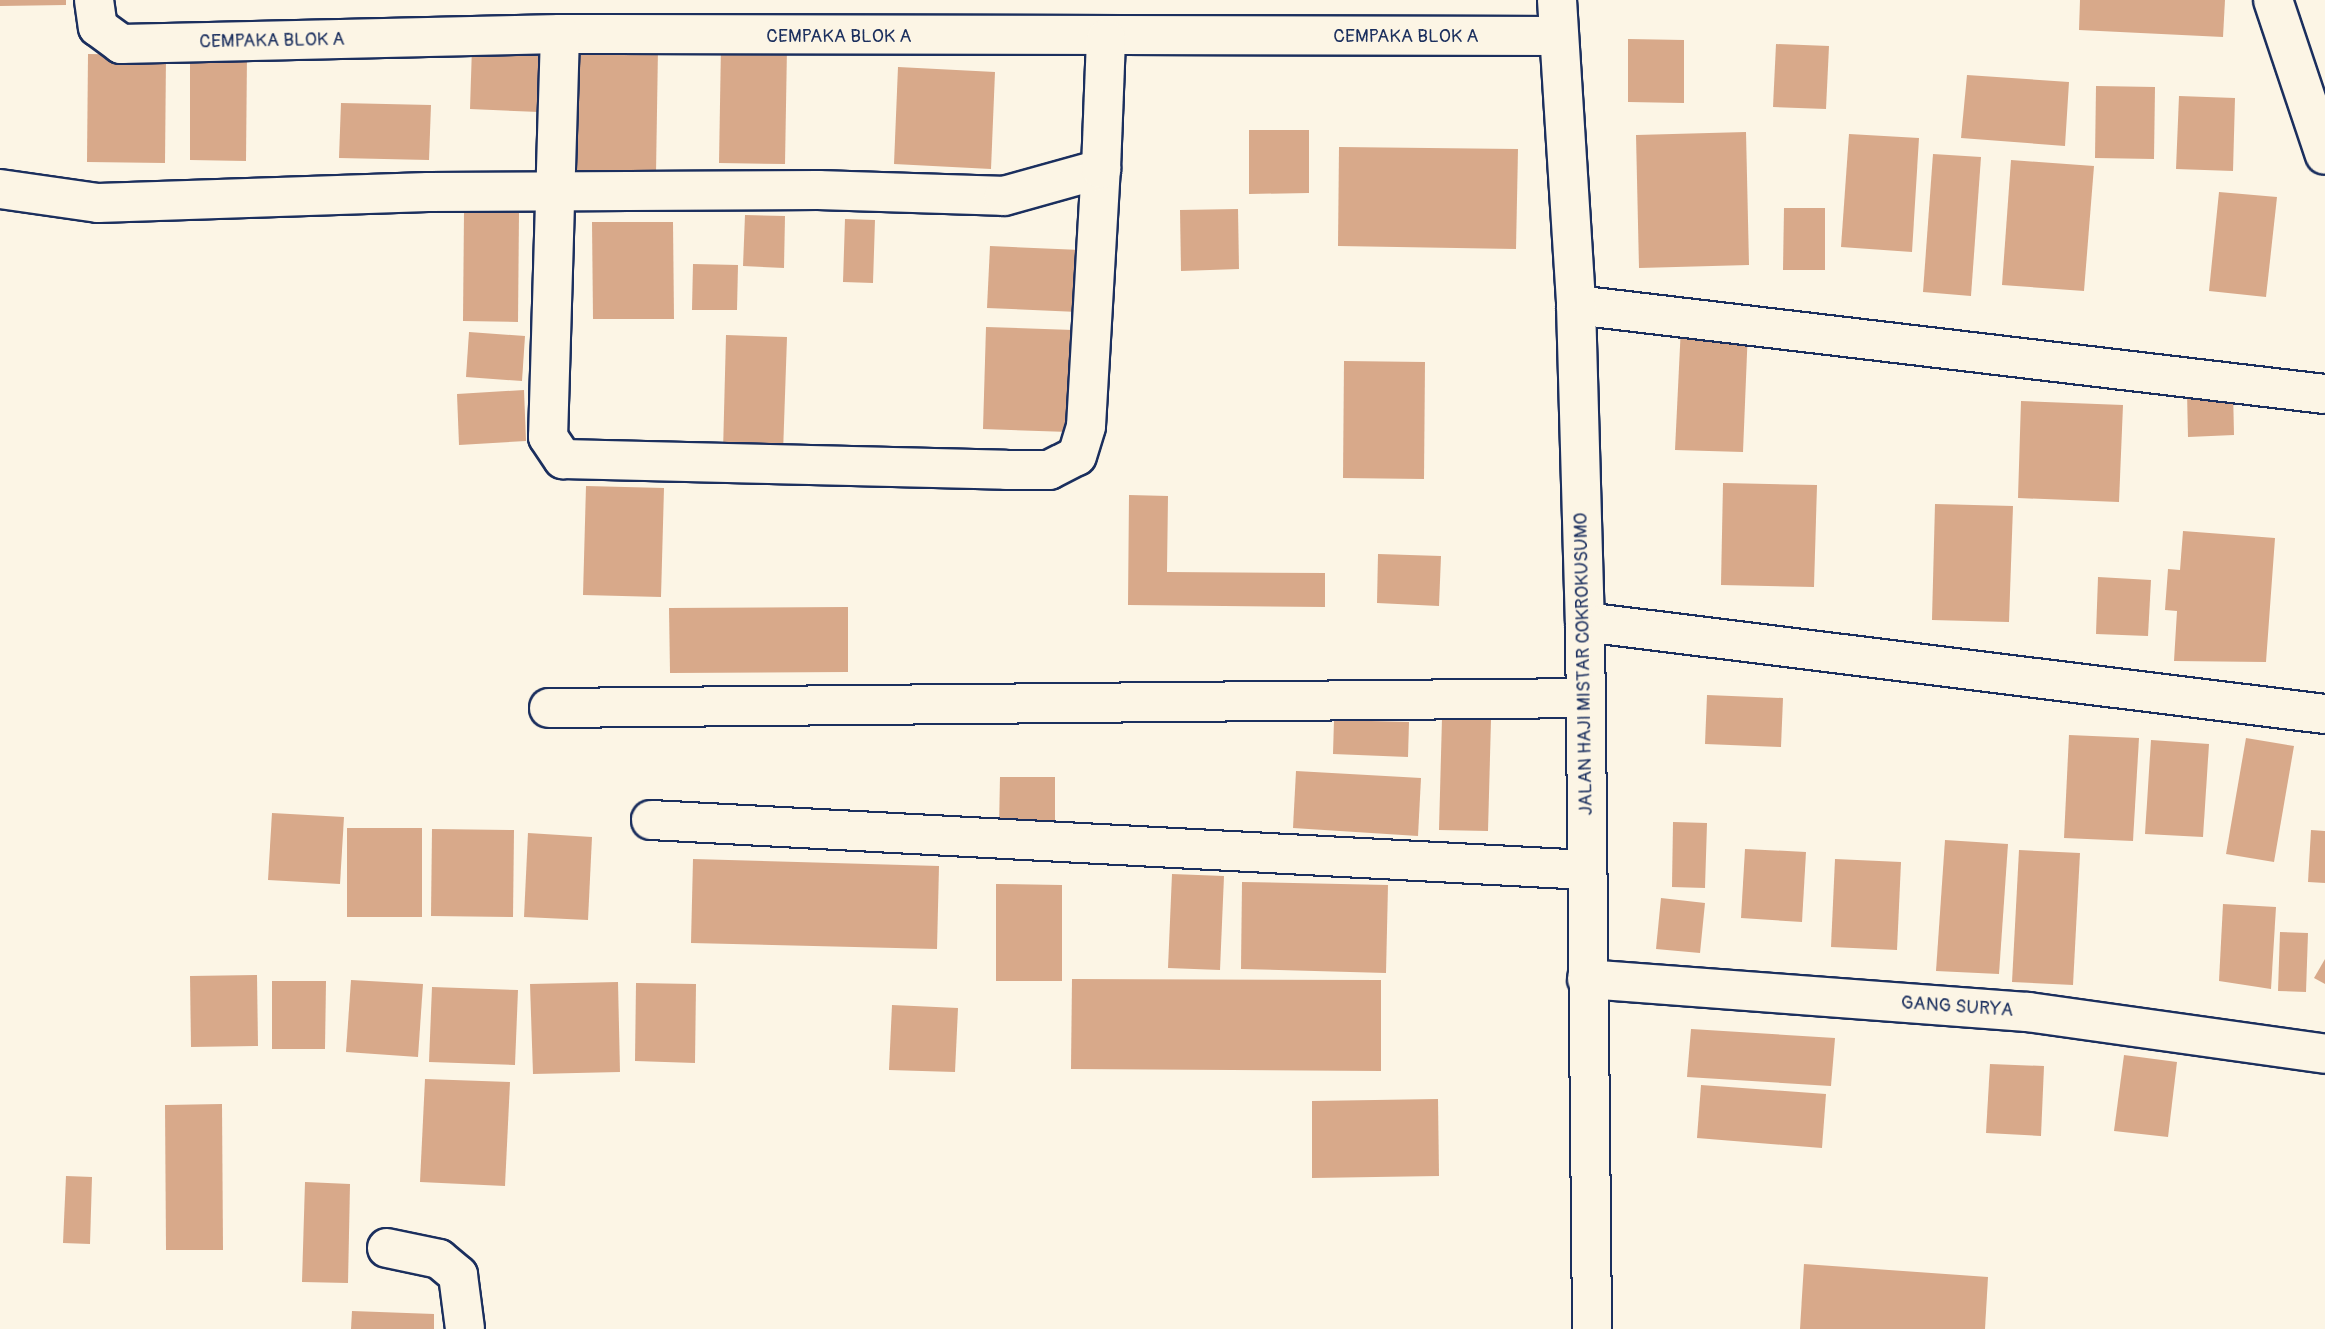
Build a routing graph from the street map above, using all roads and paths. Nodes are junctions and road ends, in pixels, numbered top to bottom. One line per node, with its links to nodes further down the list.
1 (94, 0): 4 (street, CEMPAKA BLOK A)
2 (2273, 0): 6 (street)
3 (1557, 18): 5 (street, CEMPAKA BLOK A); 10 (street, JALAN HAJI MISTAR COKROKUSUMO)
4 (560, 34): 5 (street, CEMPAKA BLOK A); 9 (street)
5 (1106, 39): 7 (street)
6 (2325, 155)
7 (1101, 169): 9 (street); 9 (street)
8 (0, 189): 9 (street)
9 (555, 191)
10 (1576, 305): 11 (street); 12 (street, JALAN HAJI MISTAR COKROKUSUMO)
11 (2325, 394)
12 (1585, 622): 13 (street, JALAN HAJI MISTAR COKROKUSUMO); 15 (street)
13 (1585, 698): 14 (street); 17 (street, JALAN HAJI MISTAR COKROKUSUMO)
14 (548, 708)
15 (2325, 714)
16 (651, 820): 17 (street)
17 (1586, 870): 18 (street, JALAN HAJI MISTAR COKROKUSUMO)
18 (1587, 979): 19 (street, GANG SURYA); 22 (street, JALAN HAJI MISTAR COKROKUSUMO)
19 (2325, 1054)
20 (387, 1248): 21 (street)
21 (465, 1329)
22 (1592, 1329)

